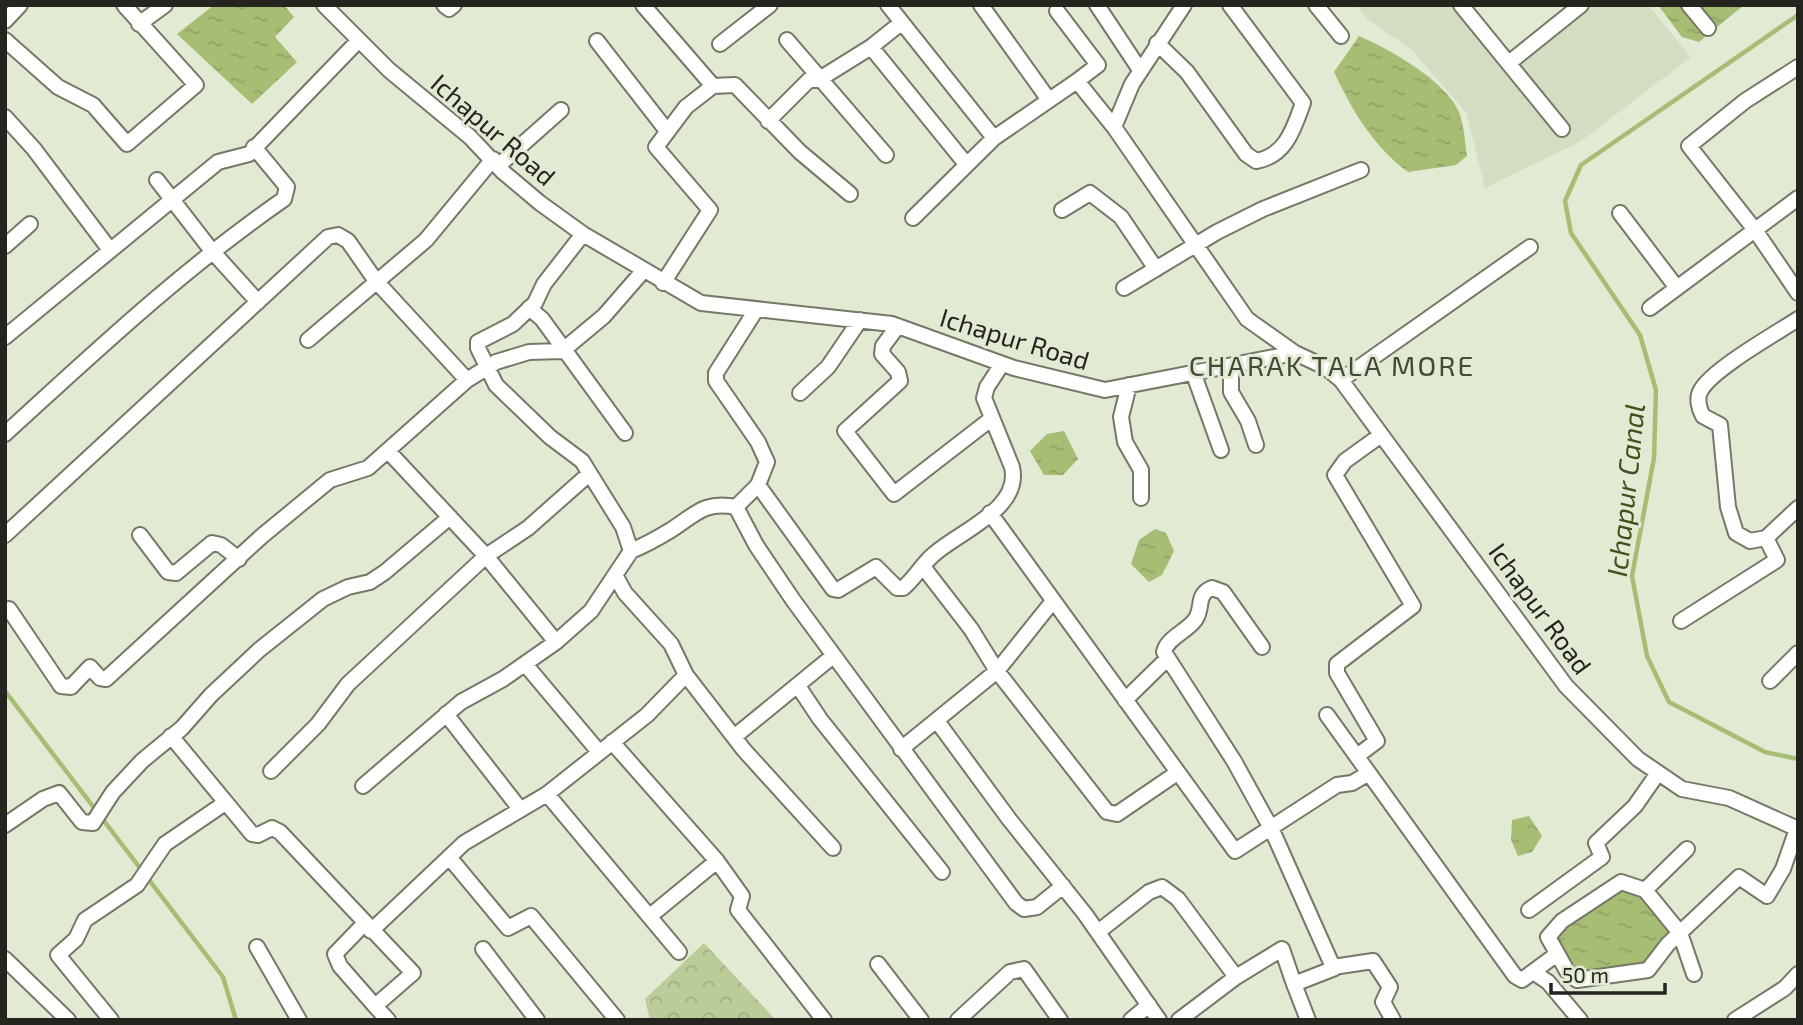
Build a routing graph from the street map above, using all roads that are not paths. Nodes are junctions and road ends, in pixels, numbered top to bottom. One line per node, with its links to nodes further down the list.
1 (20, 5): 19 (street)
2 (124, 5): 21 (street)
3 (165, 5): 21 (street)
4 (324, 5): 25 (street, Ichapur Road)
5 (444, 5): 6 (street)
6 (454, 5)
7 (643, 5): 36 (street)
8 (771, 5): 29 (street)
9 (888, 5): 20 (street)
10 (981, 5): 37 (street)
11 (1097, 5): 33 (street)
12 (1184, 5): 28 (street)
13 (1230, 5): 28 (street)
14 (1316, 5): 23 (street)
15 (1581, 5): 31 (street)
16 (1689, 5): 22 (street)
17 (1467, 7): 31 (street)
18 (1057, 11): 35 (street)
19 (5, 21)
20 (901, 23): 30 (street); 44 (street)
21 (139, 24): 24 (street)
22 (1708, 28)
23 (1341, 36)
24 (5, 40)
25 (359, 40): 45 (street); 47 (street, Ichapur Road)
26 (786, 40): 34 (street)
27 (597, 41): 43 (street)
28 (1157, 43): 33 (street)
29 (720, 44)
30 (871, 47): 34 (street); 48 (street)
31 (1510, 62): 42 (street)
32 (1798, 67): 58 (street)
33 (1140, 70): 41 (street)
34 (818, 80): 40 (street); 46 (street)
35 (1077, 81): 37 (street); 41 (street)
36 (713, 86): 40 (street); 43 (street)
37 (1049, 100): 44 (street)
38 (561, 110): 47 (street)
39 (5, 117): 63 (street)
40 (768, 121): 51 (street)
41 (1114, 127): 61 (street)
42 (1562, 129)
43 (667, 131): 68 (street)
44 (994, 138): 48 (street)
45 (254, 147): 53 (street); 64 (street)
46 (886, 155)
47 (496, 163): 59 (street, Ichapur Road); 67 (street)
48 (966, 164): 56 (street)
49 (1361, 170): 61 (street)
50 (157, 180): 53 (street)
51 (850, 194)
52 (1798, 198): 58 (street)
53 (173, 199): 63 (street); 64 (street)
54 (1062, 210): 65 (street)
55 (1620, 213): 70 (street)
56 (913, 218)
57 (30, 224): 60 (street)
58 (1755, 230): 70 (street); 71 (street)
59 (583, 234): 66 (street, Ichapur Road); 73 (street)
60 (5, 246)
61 (1197, 246): 65 (street); 82 (street)
62 (1530, 247): 88 (street)
63 (110, 250): 79 (street)
64 (212, 251): 72 (street); 93 (street)
65 (1156, 269): 69 (street)
66 (644, 270): 68 (street, Ichapur Road); 81 (street)
67 (376, 281): 72 (street); 80 (street); 87 (street)
68 (663, 283): 75 (street, Ichapur Road)
69 (1124, 288)
70 (1677, 288): 74 (street)
71 (1798, 293)
72 (258, 302): 105 (street)
73 (529, 308): 81 (street); 85 (street)
74 (1650, 308)
75 (756, 310): 77 (street, Ichapur Road); 99 (street)
76 (1798, 318): 107 (street)
77 (860, 320): 78 (street, Ichapur Road); 90 (street)
78 (898, 326): 83 (street, Ichapur Road); 91 (street)
79 (5, 337)
80 (308, 340)
81 (562, 351): 85 (street); 92 (street)
82 (1295, 353): 84 (street, Ichapur Road); 88 (street, Ichapur Road)
83 (1002, 364): 89 (street, Ichapur Road); 91 (street)
84 (1231, 366): 86 (street, Ichapur Road); 95 (street)
85 (488, 367): 87 (street); 98 (street)
86 (1193, 372): 89 (street, Ichapur Road); 97 (street)
87 (467, 380): 96 (street)
88 (1341, 380): 94 (street, Ichapur Road)
89 (1129, 385): 100 (street)
90 (800, 393)
91 (991, 419): 103 (street)
92 (625, 433)
93 (5, 434)
94 (1381, 435): 135 (street); 139 (street, Ichapur Road)
95 (1256, 446)
96 (388, 450): 104 (street); 110 (street)
97 (1221, 450)
98 (589, 474): 108 (street); 109 (street)
99 (758, 485): 101 (street); 111 (street)
100 (1141, 498)
101 (736, 507): 108 (street); 119 (street)
102 (1798, 509): 107 (street)
103 (990, 513): 111 (street); 113 (street)
104 (450, 517): 109 (street); 130 (street)
105 (5, 535)
106 (140, 535): 110 (street)
107 (1766, 538): 115 (street)
108 (631, 551): 112 (street)
109 (486, 556): 116 (street); 136 (street)
110 (239, 559): 114 (street)
111 (924, 568): 122 (street)
112 (615, 575): 116 (street); 123 (street)
113 (1053, 601): 122 (street); 126 (street)
114 (9, 609)
115 (1681, 621)
116 (556, 642): 121 (street)
117 (1262, 647): 120 (street)
118 (1798, 653): 124 (street)
119 (833, 656): 125 (street); 133 (street)
120 (1167, 659): 126 (street); 146 (street)
121 (524, 664): 127 (street); 134 (street)
122 (997, 671): 129 (street); 137 (street)
123 (686, 675): 131 (street); 132 (street)
124 (1770, 681)
125 (798, 686): 131 (street); 151 (street)
126 (1125, 700): 137 (street)
127 (446, 714): 140 (street); 143 (street)
128 (1327, 715): 135 (street)
129 (937, 721): 133 (street); 152 (street)
130 (172, 736): 142 (street); 144 (street)
131 (734, 737): 147 (street)
132 (612, 742): 134 (street); 150 (street)
133 (901, 750): 152 (street)
134 (599, 752): 141 (street)
135 (1357, 756): 138 (street)
136 (271, 771)
137 (1177, 773): 146 (street)
138 (1369, 773): 146 (street); 166 (street)
139 (1658, 773): 145 (street, Ichapur Road); 154 (street)
140 (363, 786)
141 (547, 794): 143 (street); 155 (street)
142 (225, 803): 156 (street); 174 (street)
143 (520, 809): 149 (street)
144 (5, 825)
145 (1798, 829): 158 (street)
146 (1272, 830): 165 (street)
147 (833, 848)
148 (1687, 849): 153 (street)
149 (449, 857): 156 (street); 178 (street)
150 (717, 861): 155 (street); 179 (street)
151 (942, 872)
152 (1063, 886): 157 (street)
153 (1644, 890): 158 (street); 162 (street)
154 (1529, 911)
155 (650, 916): 161 (street)
156 (368, 927): 172 (street); 172 (street)
157 (1098, 932): 169 (street); 171 (street)
158 (1680, 933): 162 (street); 167 (street)
159 (257, 947): 175 (street)
160 (482, 948): 177 (street)
161 (679, 952)
162 (1557, 954): 166 (street)
163 (5, 959): 173 (street)
164 (878, 964): 180 (street)
165 (1335, 968): 170 (street); 187 (street)
166 (1532, 972): 188 (street)
167 (1694, 974)
168 (1798, 974): 189 (street)
169 (1236, 977): 170 (street); 185 (street)
170 (1294, 984): 186 (street)
171 (1149, 1005): 183 (street); 184 (street)
172 (375, 1006): 176 (street)
173 (68, 1020)
174 (111, 1020)
175 (299, 1020)
176 (388, 1020)
177 (537, 1020)
178 (617, 1020)
179 (824, 1020)
180 (921, 1020)
181 (958, 1020): 182 (street)
182 (1060, 1020)
183 (1131, 1020)
184 (1159, 1020)
185 (1179, 1020)
186 (1308, 1020)
187 (1393, 1020)
188 (1580, 1020)
189 (1735, 1020)

